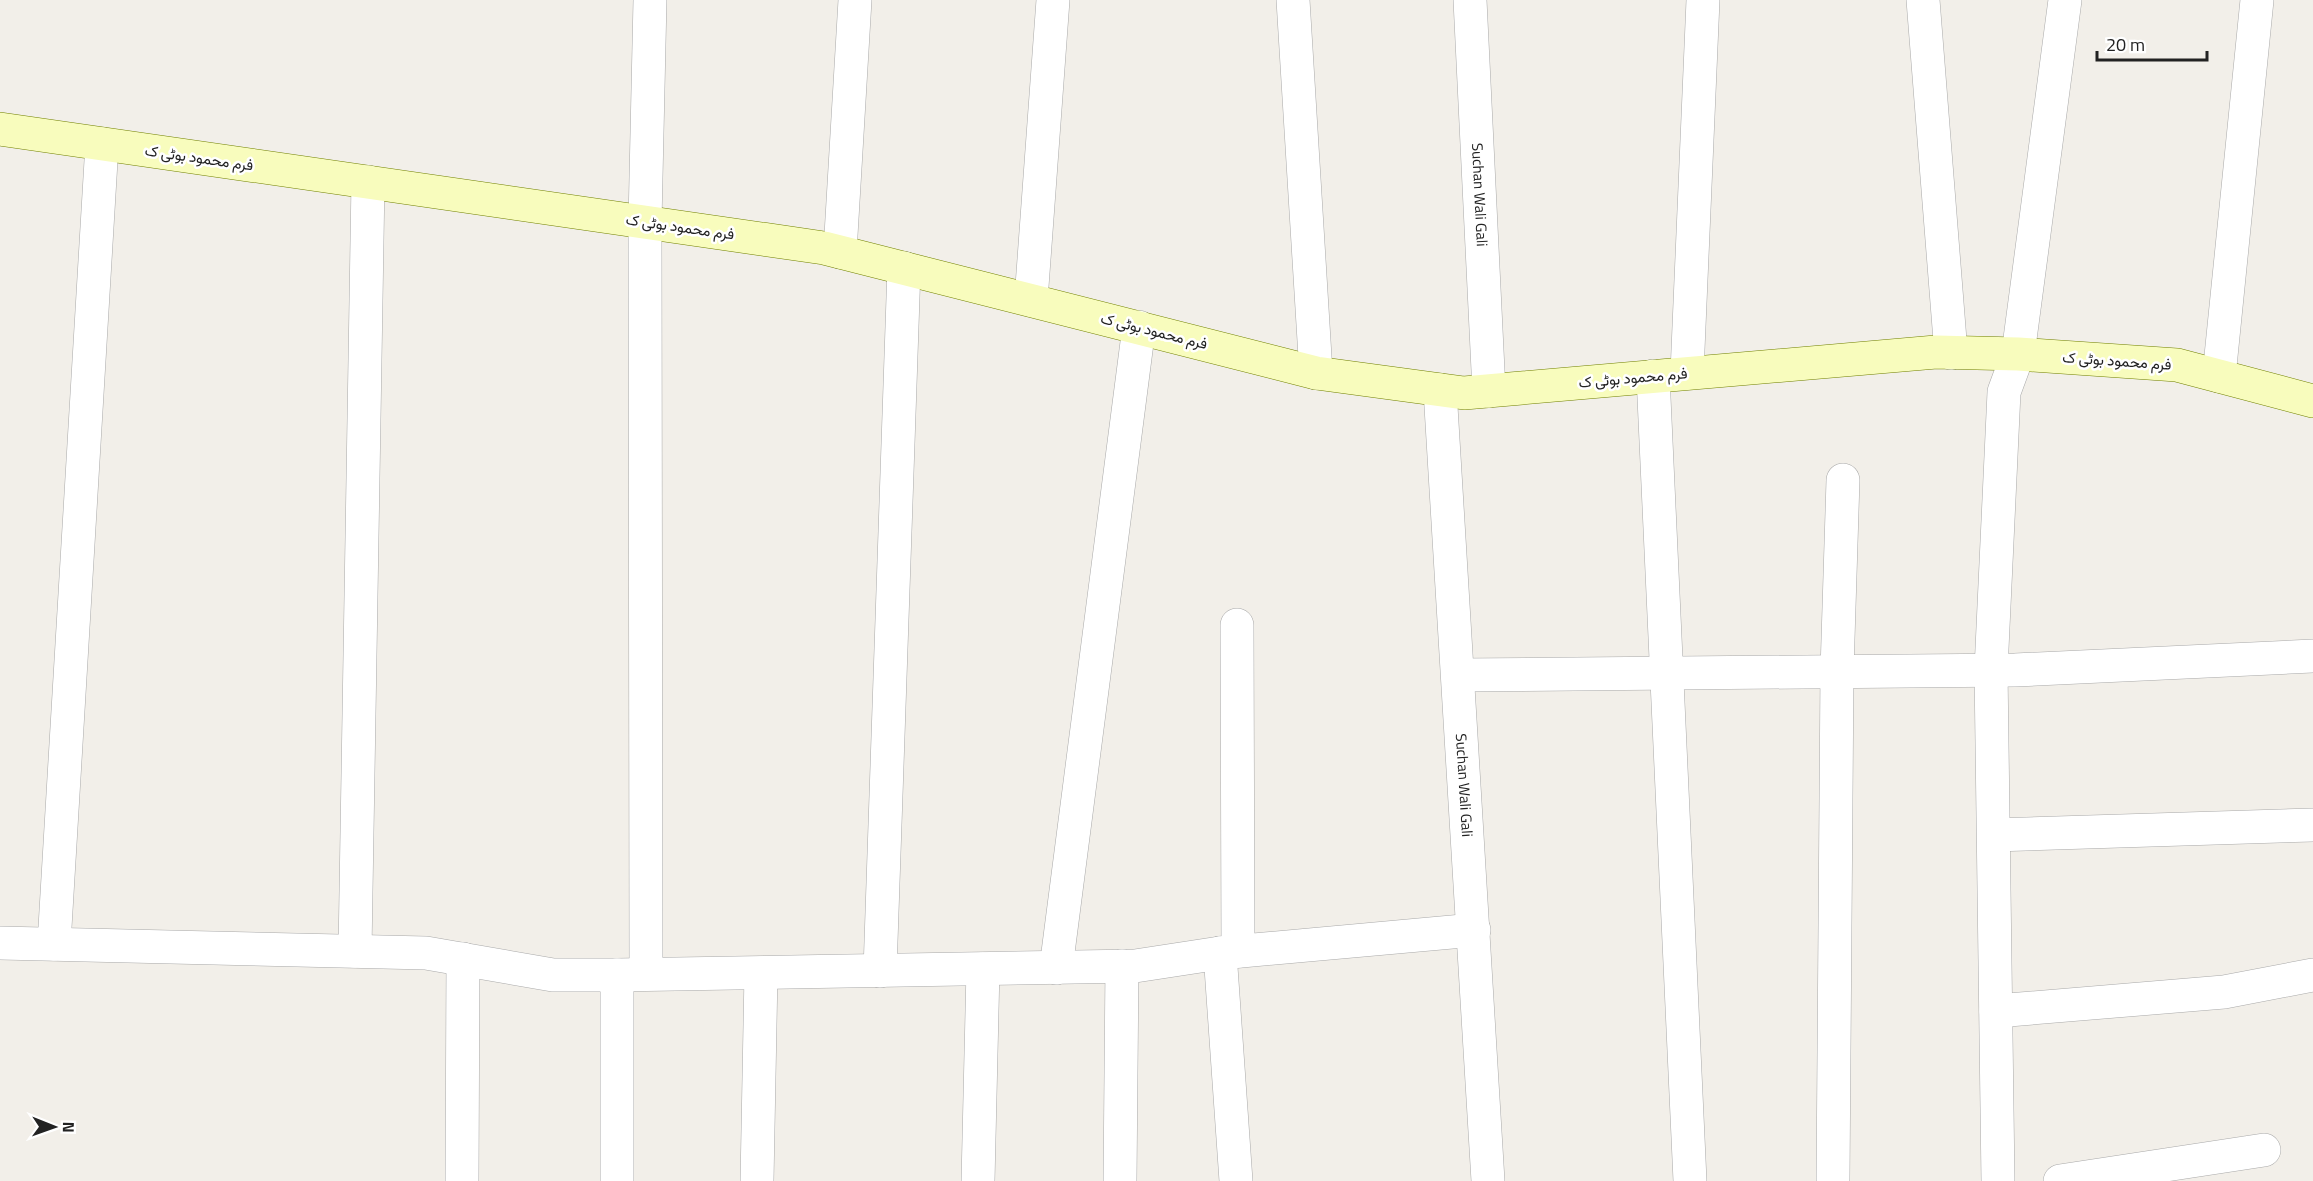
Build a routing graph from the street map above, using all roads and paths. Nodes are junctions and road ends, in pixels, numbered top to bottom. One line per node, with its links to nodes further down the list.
1 (650, 0): 13 (street)
2 (855, 0): 14 (street)
3 (1053, 0): 16 (street)
4 (1293, 0): 20 (street)
5 (1470, 0): 25 (street, Suchan Wali Gali)
6 (1703, 0): 21 (street)
7 (1923, 0): 18 (street)
8 (2065, 0): 19 (street)
9 (2257, 0): 23 (street)
10 (0, 129): 11 (street, فرم محمود بوٹی ک)
11 (102, 144): 12 (street, فرم محمود بوٹی ک); 38 (street)
12 (369, 182): 13 (street, فرم محمود بوٹی ک); 39 (street)
13 (645, 222): 14 (street, فرم محمود بوٹی ک); 47 (street)
14 (840, 252): 15 (street, فرم محمود بوٹی ک)
15 (904, 268): 16 (street, فرم محمود بوٹی ک); 45 (street)
16 (1031, 300): 17 (street, فرم محمود بوٹی ک)
17 (1139, 327): 20 (street, فرم محمود بوٹی ک); 43 (street)
18 (1952, 353): 19 (street, فرم محمود بوٹی ک); 21 (street, فرم محمود بوٹی ک)
19 (2018, 354): 23 (street, فرم محمود بوٹی ک); 30 (street)
20 (1316, 373): 24 (street, فرم محمود بوٹی ک)
21 (1687, 373): 22 (street, فرم محمود بوٹی ک)
22 (1653, 376): 25 (street, فرم محمود بوٹی ک); 32 (street)
23 (2219, 376): 26 (street, فرم محمود بوٹی ک)
24 (1440, 390): 25 (street, فرم محمود بوٹی ک); 33 (street, Suchan Wali Gali)
25 (1489, 391)
26 (2313, 401)
27 (1842, 480): 31 (street)
28 (1237, 625): 40 (street)
29 (2313, 656): 30 (street)
30 (1991, 670): 31 (street); 35 (street)
31 (1837, 671): 32 (street); 51 (street)
32 (1667, 673): 33 (street); 59 (street)
33 (1459, 675): 36 (street, Suchan Wali Gali)
34 (2313, 825): 35 (street)
35 (1994, 835): 49 (street)
36 (1474, 930): 40 (street); 58 (street, Suchan Wali Gali)
37 (0, 943): 38 (street)
38 (54, 944): 39 (street)
39 (355, 951): 41 (street)
40 (1229, 952): 42 (street); 57 (street)
41 (464, 960): 47 (street); 52 (street)
42 (1122, 966): 43 (street); 56 (street)
43 (1056, 968): 44 (street)
44 (983, 969): 45 (street); 55 (street)
45 (880, 971): 46 (street)
46 (761, 973): 47 (street); 54 (street)
47 (632, 974): 53 (street)
48 (2313, 975): 49 (street)
49 (1996, 1011): 60 (street)
50 (2264, 1150): 61 (street)
51 (1833, 1179)
52 (462, 1181)
53 (616, 1181)
54 (757, 1181)
55 (978, 1181)
56 (1120, 1181)
57 (1236, 1181)
58 (1488, 1181)
59 (1690, 1181)
60 (1998, 1181)
61 (2060, 1181)

